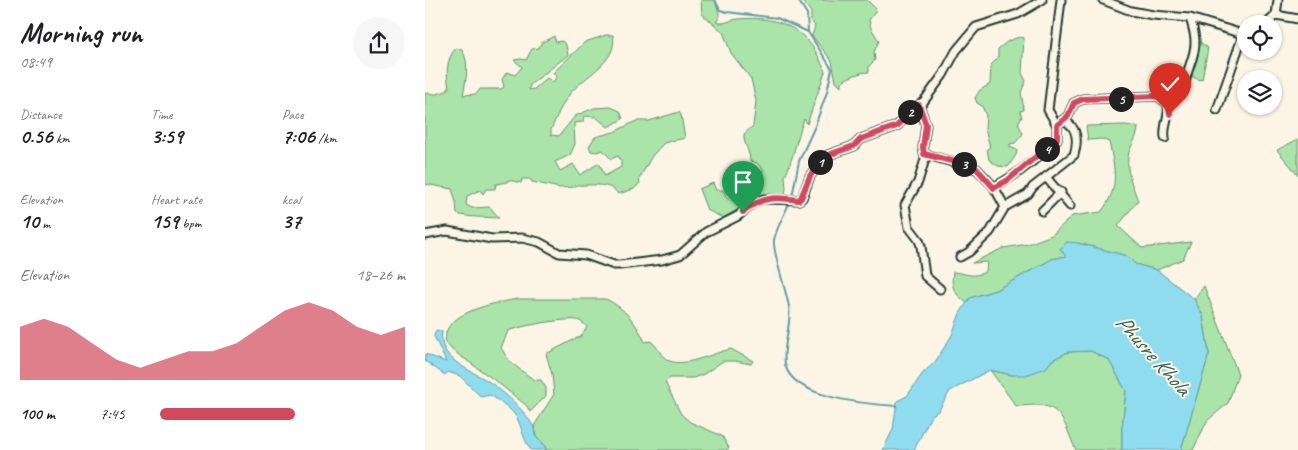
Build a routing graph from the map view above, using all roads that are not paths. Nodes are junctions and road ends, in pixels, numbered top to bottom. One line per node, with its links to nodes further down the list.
1 (1043, 0): 13 (street)
2 (1061, 0): 16 (street)
3 (1103, 0): 5 (street)
4 (1278, 0): 6 (street)
5 (1116, 3): 8 (street)
6 (1276, 15)
7 (1282, 16): 9 (street)
8 (1190, 18): 10 (street); 12 (street)
9 (1298, 18)
10 (1237, 33)
11 (1237, 56): 14 (street)
12 (1185, 86)
13 (919, 105): 18 (street); 25 (street)
14 (1217, 110)
15 (1063, 120): 16 (street); 17 (street); 19 (street)
16 (1057, 125): 20 (street)
17 (1165, 138)
18 (926, 156): 20 (street); 27 (street)
19 (1047, 177): 21 (street); 23 (street)
20 (994, 188): 23 (street)
21 (1061, 192): 22 (street); 24 (street)
22 (1070, 206)
23 (1005, 207): 26 (street)
24 (1041, 211)
25 (425, 235)
26 (960, 257)
27 (940, 289)

